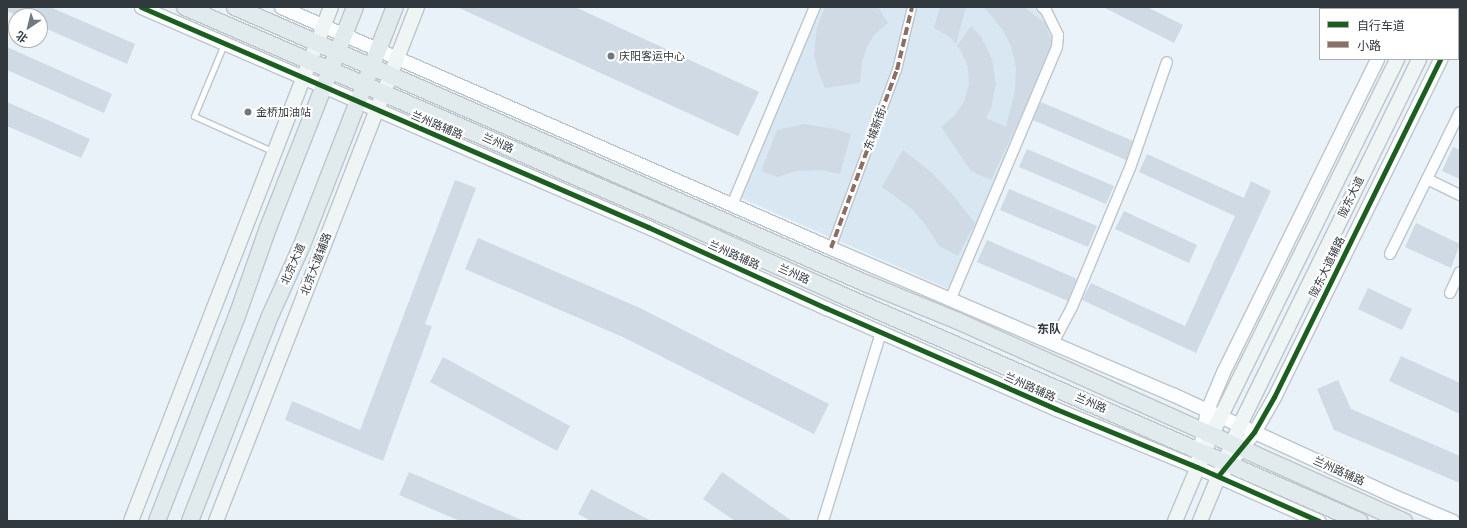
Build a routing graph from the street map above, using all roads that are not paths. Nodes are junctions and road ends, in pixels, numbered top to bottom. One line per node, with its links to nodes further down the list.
1 (141, 7): 17 (street, 兰州路辅路)
2 (185, 7): 25 (main road, 兰州路)
3 (236, 7): 16 (main road, 兰州路)
4 (280, 7): 14 (street, 兰州路辅路)
5 (331, 7): 14 (main road)
6 (355, 7): 15 (main road)
7 (395, 7): 18 (main road, 北京大道)
8 (417, 7): 20 (main road, 北京大道辅路)
9 (815, 7): 40 (street)
10 (912, 7): 41 (street, 东城新街)
11 (1042, 7): 45 (street)
12 (1460, 18): 13 (street)
13 (1459, 23)
14 (324, 26): 15 (street, 兰州路辅路); 16 (main road)
15 (344, 35): 18 (street, 兰州路辅路); 19 (main road)
16 (318, 42): 19 (main road, 兰州路); 25 (main road)
17 (224, 43): 30 (street, 兰州路辅路); 37 (lane)
18 (378, 50): 20 (street, 兰州路辅路); 27 (main road, 北京大道)
19 (337, 51): 27 (main road, 兰州路); 28 (main road)
20 (397, 58): 29 (main road, 北京大道辅路); 40 (street, 兰州路辅路)
21 (1377, 60): 48 (street)
22 (1397, 60): 49 (main road, 陇东大道)
23 (1419, 60): 50 (main road, 陇东大道)
24 (1440, 60): 52 (street, 陇东大道辅路)
25 (310, 61): 28 (main road, 兰州路); 30 (main road)
26 (1167, 62): 47 (street)
27 (372, 66): 29 (main road, 兰州路); 31 (main road, 北京大道)
28 (330, 70): 31 (main road, 兰州路); 32 (main road)
29 (391, 74): 33 (main road, 北京大道辅路); 51 (main road, 兰州路)
30 (304, 78): 32 (street, 兰州路辅路); 37 (main road)
31 (364, 84): 33 (main road, 兰州路); 34 (main road, 北京大道)
32 (323, 86): 34 (street, 兰州路辅路); 58 (main road)
33 (384, 92): 35 (main road, 北京大道辅路); 54 (main road, 兰州路)
34 (358, 101): 35 (street, 兰州路辅路); 59 (main road, 北京大道)
35 (377, 110): 46 (street, 兰州路辅路); 60 (main road, 北京大道辅路)
36 (1460, 112): 38 (street)
37 (275, 152): 57 (main road)
38 (1427, 179): 39 (street); 42 (street)
39 (1460, 195)
40 (732, 204): 41 (street, 兰州路辅路)
41 (831, 248): 45 (street, 兰州路辅路)
42 (1390, 254)
43 (1460, 272): 44 (street)
44 (1450, 293)
45 (951, 298): 47 (street, 兰州路辅路)
46 (881, 332): 54 (street, 兰州路辅路); 61 (street)
47 (1053, 343): 48 (street, 兰州路辅路)
48 (1207, 410): 49 (street, 兰州路辅路); 51 (street)
49 (1221, 416): 50 (street, 兰州路辅路); 51 (main road, 陇东大道)
50 (1240, 425): 52 (street, 兰州路辅路); 53 (main road, 陇东大道)
51 (1207, 432): 53 (main road, 兰州路); 54 (main road, 陇东大道)
52 (1254, 432): 53 (street, 陇东大道辅路); 67 (street, 兰州路辅路)
53 (1237, 445): 55 (main road, 陇东大道); 66 (main road, 兰州路)
54 (1200, 457): 55 (main road, 兰州路); 56 (street, 兰州路辅路); 62 (main road, 陇东大道)
55 (1227, 463): 56 (main road, 陇东大道); 65 (main road, 兰州路)
56 (1218, 476): 63 (main road, 陇东大道); 64 (street, 兰州路辅路)
57 (131, 521)
58 (157, 521)
59 (190, 521)
60 (216, 521)
61 (823, 521)
62 (1176, 521)
63 (1200, 521)
64 (1319, 521)
65 (1359, 521)
66 (1404, 521)
67 (1453, 521)

